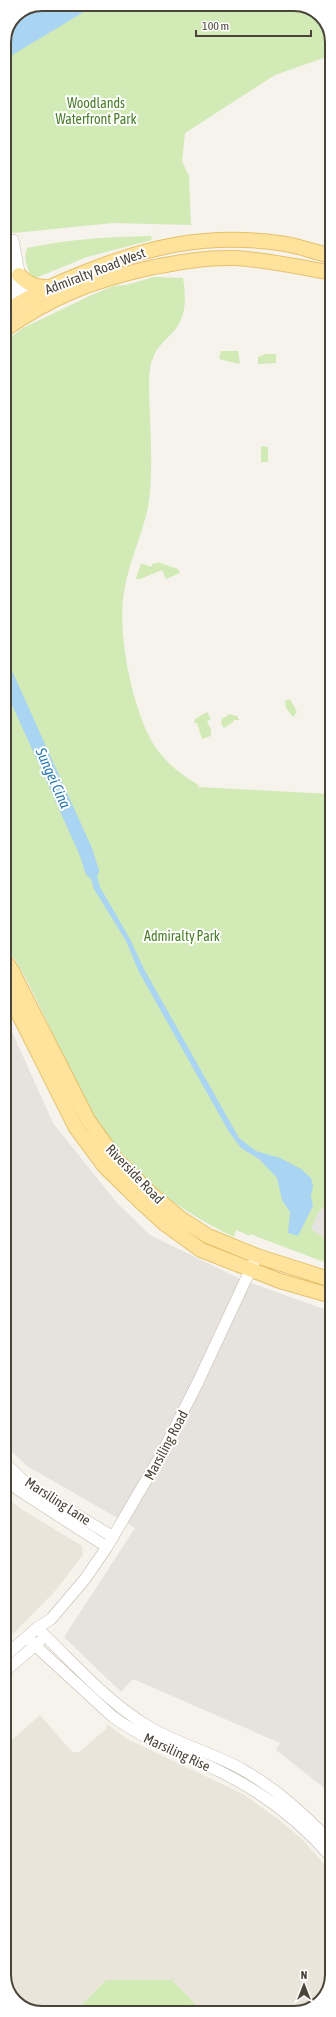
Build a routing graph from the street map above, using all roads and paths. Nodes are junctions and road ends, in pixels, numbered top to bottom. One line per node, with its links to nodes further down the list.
1 (11, 253): 4 (street)
2 (325, 254): 6 (main road, Admiralty Road West)
3 (325, 272): 7 (main road, Admiralty Road West)
4 (18, 275): 6 (main road); 7 (street)
5 (11, 282): 7 (street)
6 (48, 288): 7 (main road, Admiralty Road West)
7 (24, 308): 8 (main road); 9 (main road)
8 (11, 311)
9 (11, 322)
10 (11, 970): 12 (main road, Riverside Road)
11 (11, 999): 13 (main road, Riverside Road)
12 (257, 1256): 13 (street, Marsiling Road); 14 (main road, Riverside Road)
13 (250, 1270): 15 (main road, Riverside Road); 18 (street, Marsiling Road)
14 (325, 1278)
15 (325, 1294)
16 (11, 1468): 18 (street, Marsiling Lane)
17 (11, 1484): 19 (street, Marsiling Lane)
18 (113, 1537): 19 (street, Marsiling Road)
19 (107, 1547): 20 (street, Marsiling Road)
20 (52, 1619): 21 (street, Marsiling Road); 22 (street, Marsiling Road)
21 (37, 1628): 22 (street, Marsiling Rise); 23 (street, Marsiling Road)
22 (46, 1636): 23 (street, Marsiling Road); 26 (street, Marsiling Rise)
23 (31, 1642): 24 (street, Marsiling Road); 25 (street, Marsiling Road); 27 (street, Marsiling Rise)
24 (11, 1653)
25 (11, 1664)
26 (325, 1836)
27 (325, 1851)

